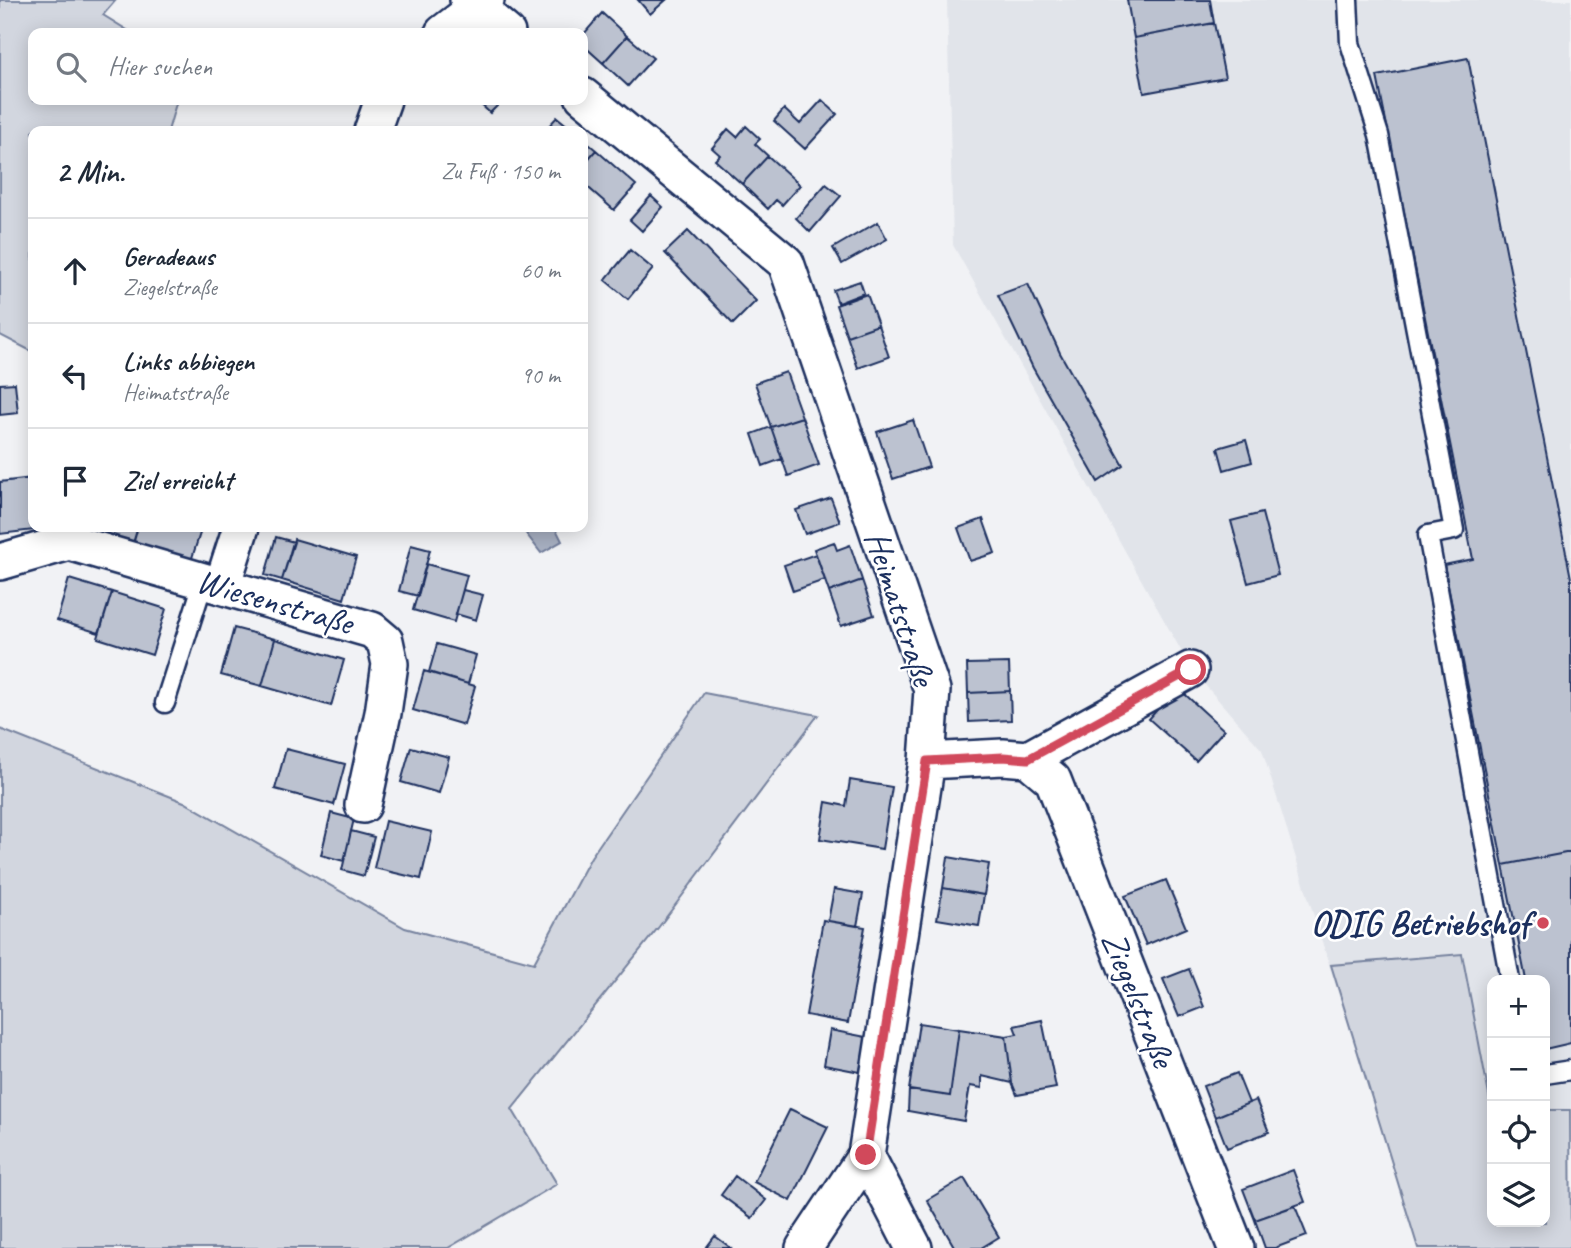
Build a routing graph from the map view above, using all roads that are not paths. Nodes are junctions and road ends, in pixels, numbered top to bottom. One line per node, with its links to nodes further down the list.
1 (1348, 0): 16 (lane)
2 (477, 3): 3 (street); 4 (street)
3 (449, 28)
4 (502, 28)
5 (588, 100): 14 (street, Heimatstraße)
6 (381, 105): 7 (street)
7 (374, 126)
8 (239, 532): 10 (street)
9 (0, 562): 10 (street, Wiesenstraße)
10 (213, 583): 12 (lane); 15 (street, Wiesenstraße)
11 (1191, 670): 13 (street)
12 (165, 704)
13 (1028, 759): 14 (street); 22 (street, Ziegelstraße)
14 (927, 761): 19 (street, Heimatstraße)
15 (363, 805)
16 (1509, 975)
17 (1571, 1070): 18 (lane)
18 (1550, 1073)
19 (866, 1155): 20 (street, Heimatstraße); 21 (street)
20 (804, 1248)
21 (915, 1248)
22 (1236, 1248)

